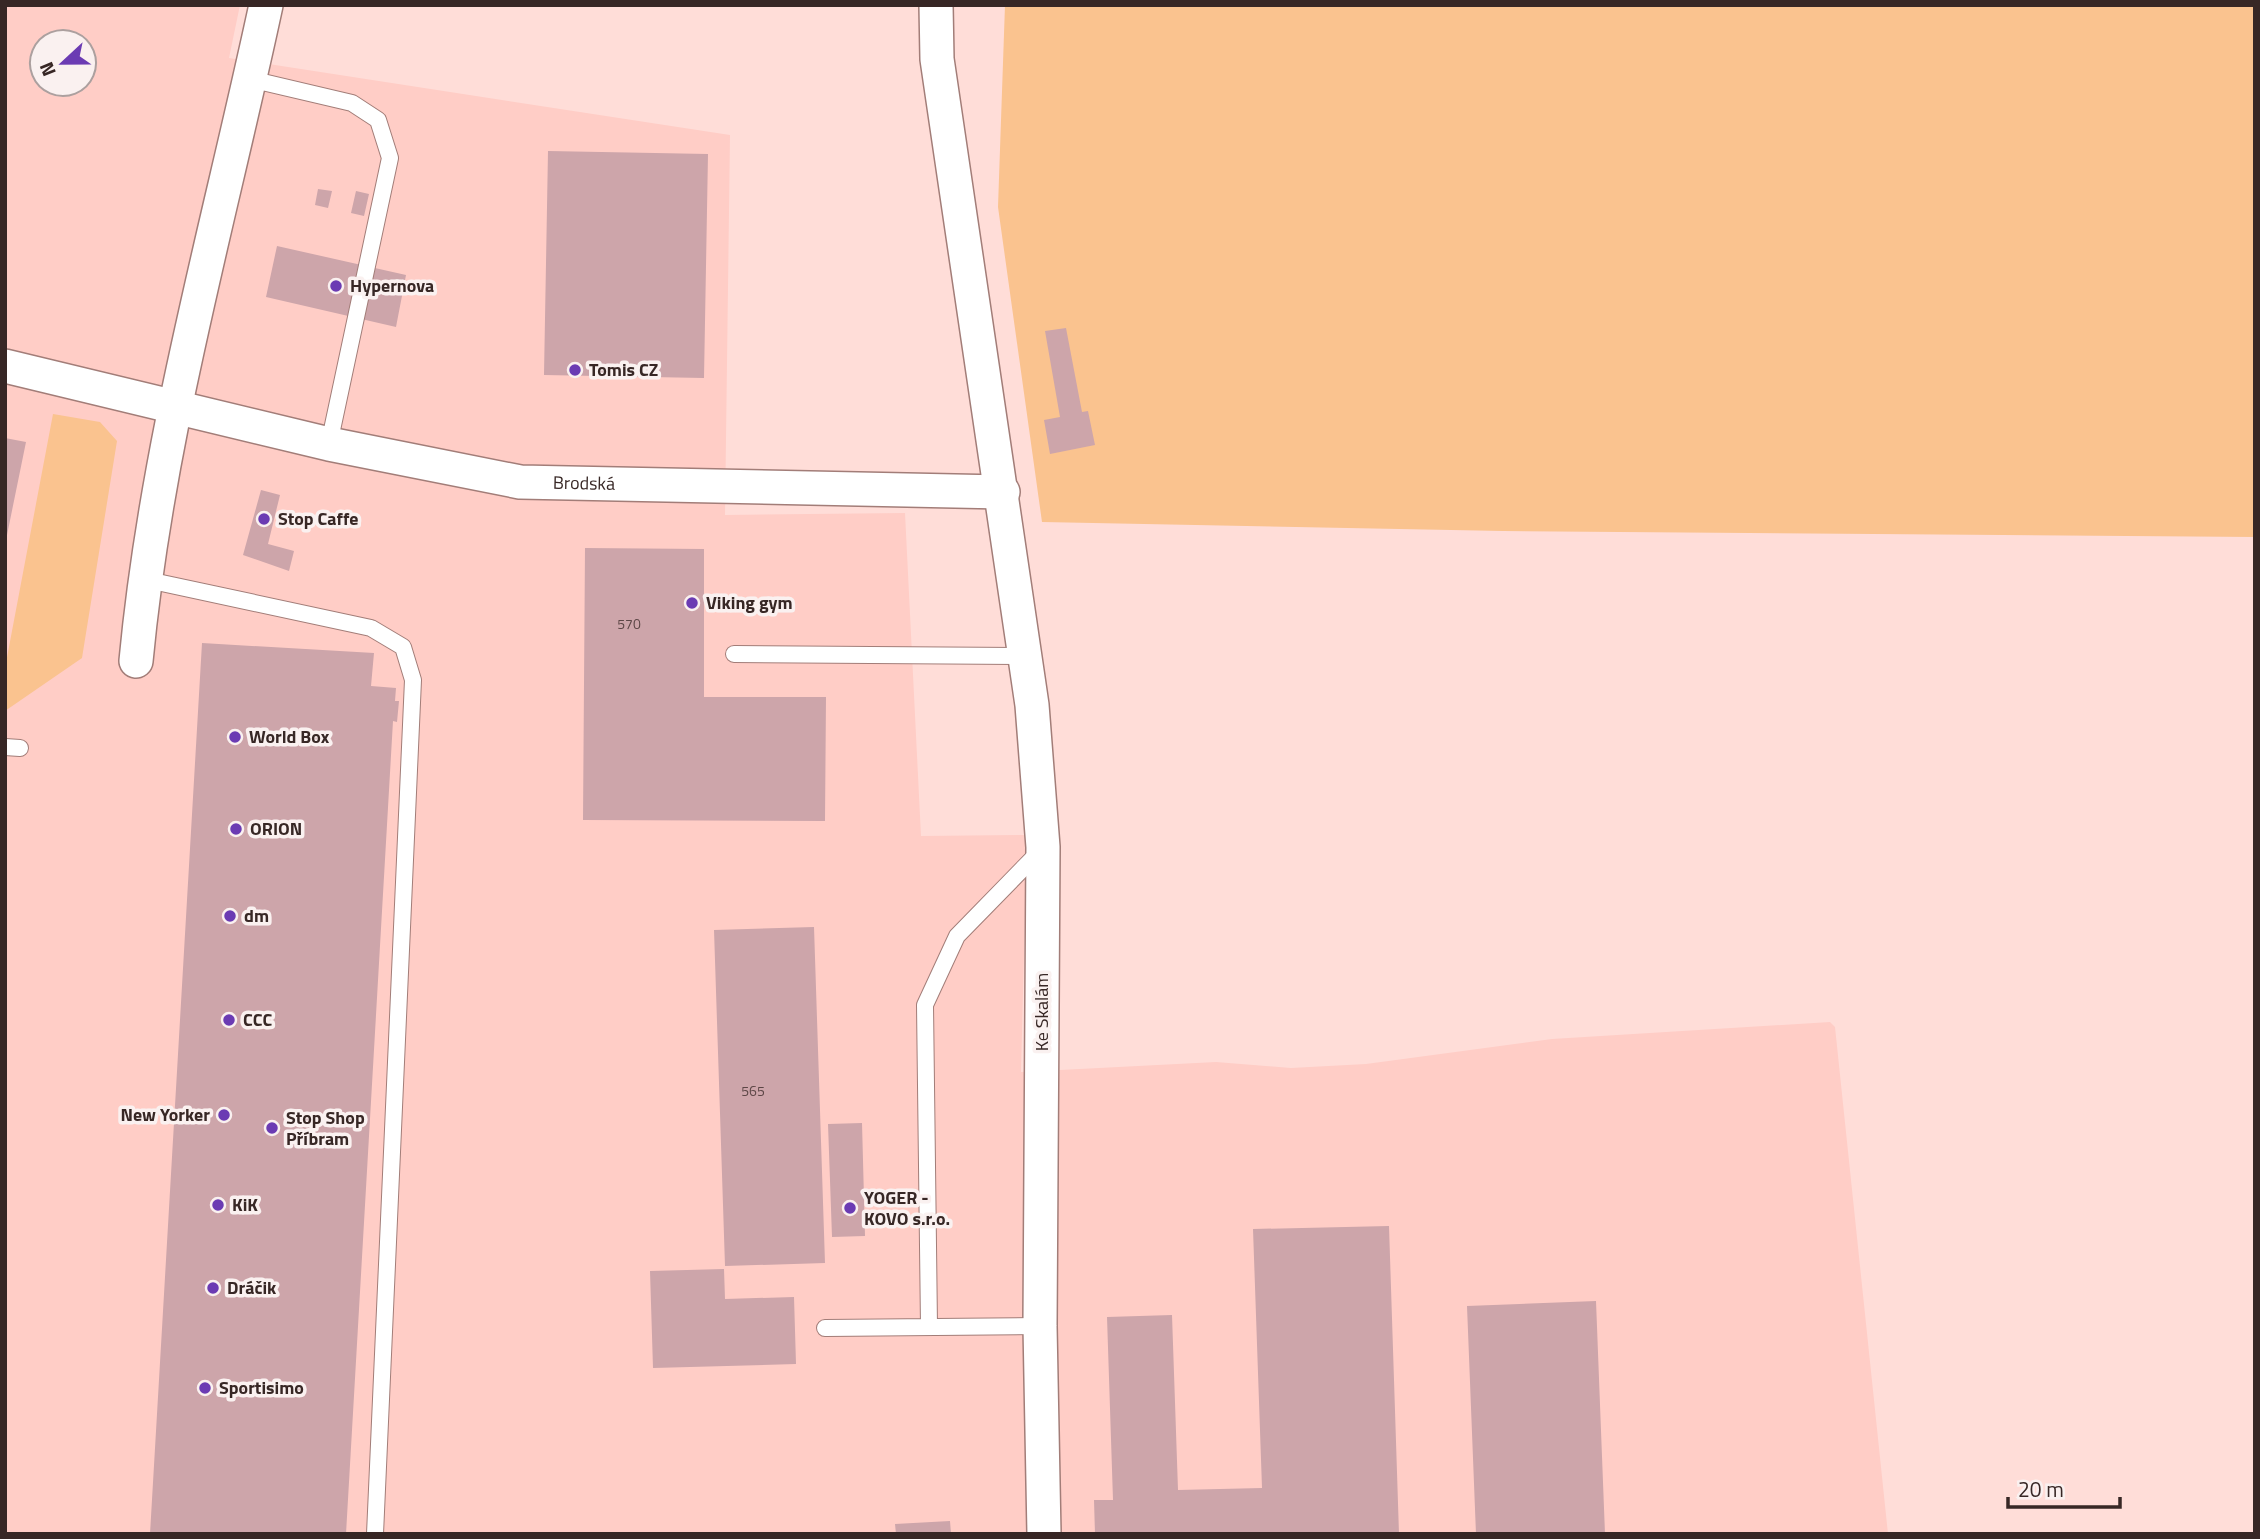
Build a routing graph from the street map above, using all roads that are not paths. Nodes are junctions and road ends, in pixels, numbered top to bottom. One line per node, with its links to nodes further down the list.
1 (266, 5): 3 (street)
2 (936, 5): 7 (street, Ke Skalám)
3 (250, 79): 5 (street); 6 (lane)
4 (5, 366): 5 (street, Brodská)
5 (174, 405): 6 (street, Brodská); 8 (street)
6 (329, 444): 7 (street, Brodská)
7 (1003, 492): 10 (street, Ke Skalám)
8 (143, 579): 11 (street); 16 (lane)
9 (734, 654): 10 (lane)
10 (1025, 656): 12 (street, Ke Skalám)
11 (136, 661)
12 (1043, 847): 13 (lane); 14 (street, Ke Skalám)
13 (929, 1326): 14 (lane); 15 (lane)
14 (1040, 1326): 17 (street, Ke Skalám)
15 (825, 1328)
16 (375, 1534)
17 (1044, 1534)

